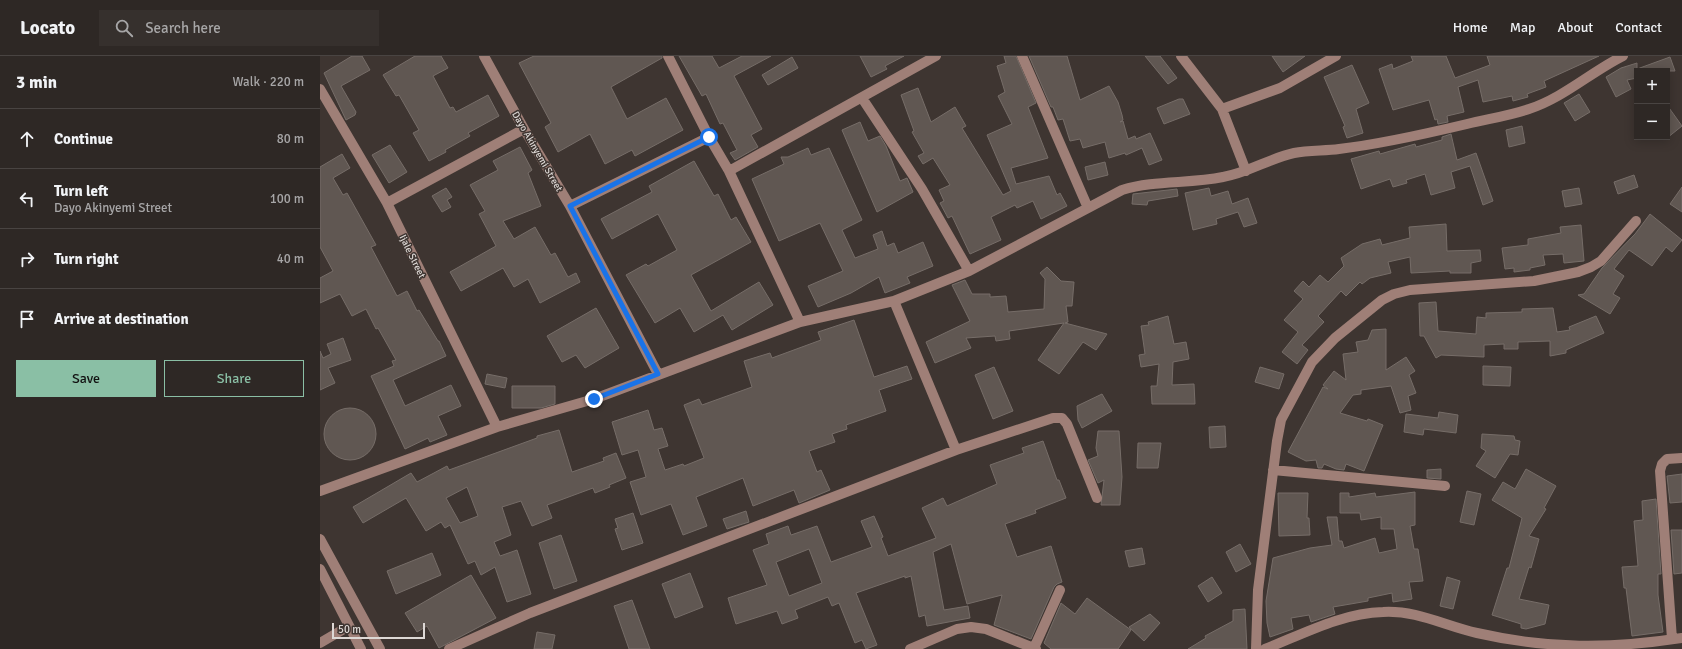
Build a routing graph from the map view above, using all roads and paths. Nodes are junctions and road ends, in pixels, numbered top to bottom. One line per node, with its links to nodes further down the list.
1 (484, 56): 11 (street, Dayo Akinyemi Street)
2 (668, 56): 12 (street)
3 (936, 56): 9 (street)
4 (1022, 56): 17 (street)
5 (1181, 56): 10 (street)
6 (1336, 56): 10 (street)
7 (1623, 56): 14 (street)
8 (320, 89): 15 (street, Ijale Street)
9 (862, 98): 13 (street); 19 (street)
10 (1222, 109): 14 (street)
11 (524, 129): 15 (street); 16 (street, Dayo Akinyemi Street)
12 (709, 137): 13 (street); 16 (street)
13 (729, 171): 21 (street)
14 (1246, 172): 17 (street)
15 (387, 203): 23 (street, Ijale Street)
16 (570, 206): 22 (street, Dayo Akinyemi Street)
17 (1088, 208): 19 (street)
18 (1636, 220): 26 (street)
19 (969, 271): 20 (street)
20 (894, 301): 21 (street); 24 (street)
21 (800, 322): 22 (street)
22 (658, 374): 23 (street)
23 (497, 427): 28 (street)
24 (956, 450): 29 (street); 40 (street)
25 (1682, 458): 34 (street)
26 (1273, 470): 27 (street); 42 (street)
27 (1445, 486)
28 (320, 491)
29 (1097, 498)
30 (320, 539): 39 (street)
31 (320, 570): 33 (street)
32 (1060, 590): 37 (street)
33 (349, 626): 35 (street); 38 (street)
34 (1677, 638): 36 (street)
35 (320, 642)
36 (1654, 645): 43 (street)
37 (1035, 648): 41 (street)
38 (361, 649)
39 (380, 649)
40 (449, 649)
41 (910, 649)
42 (1256, 649)
43 (1265, 649)

